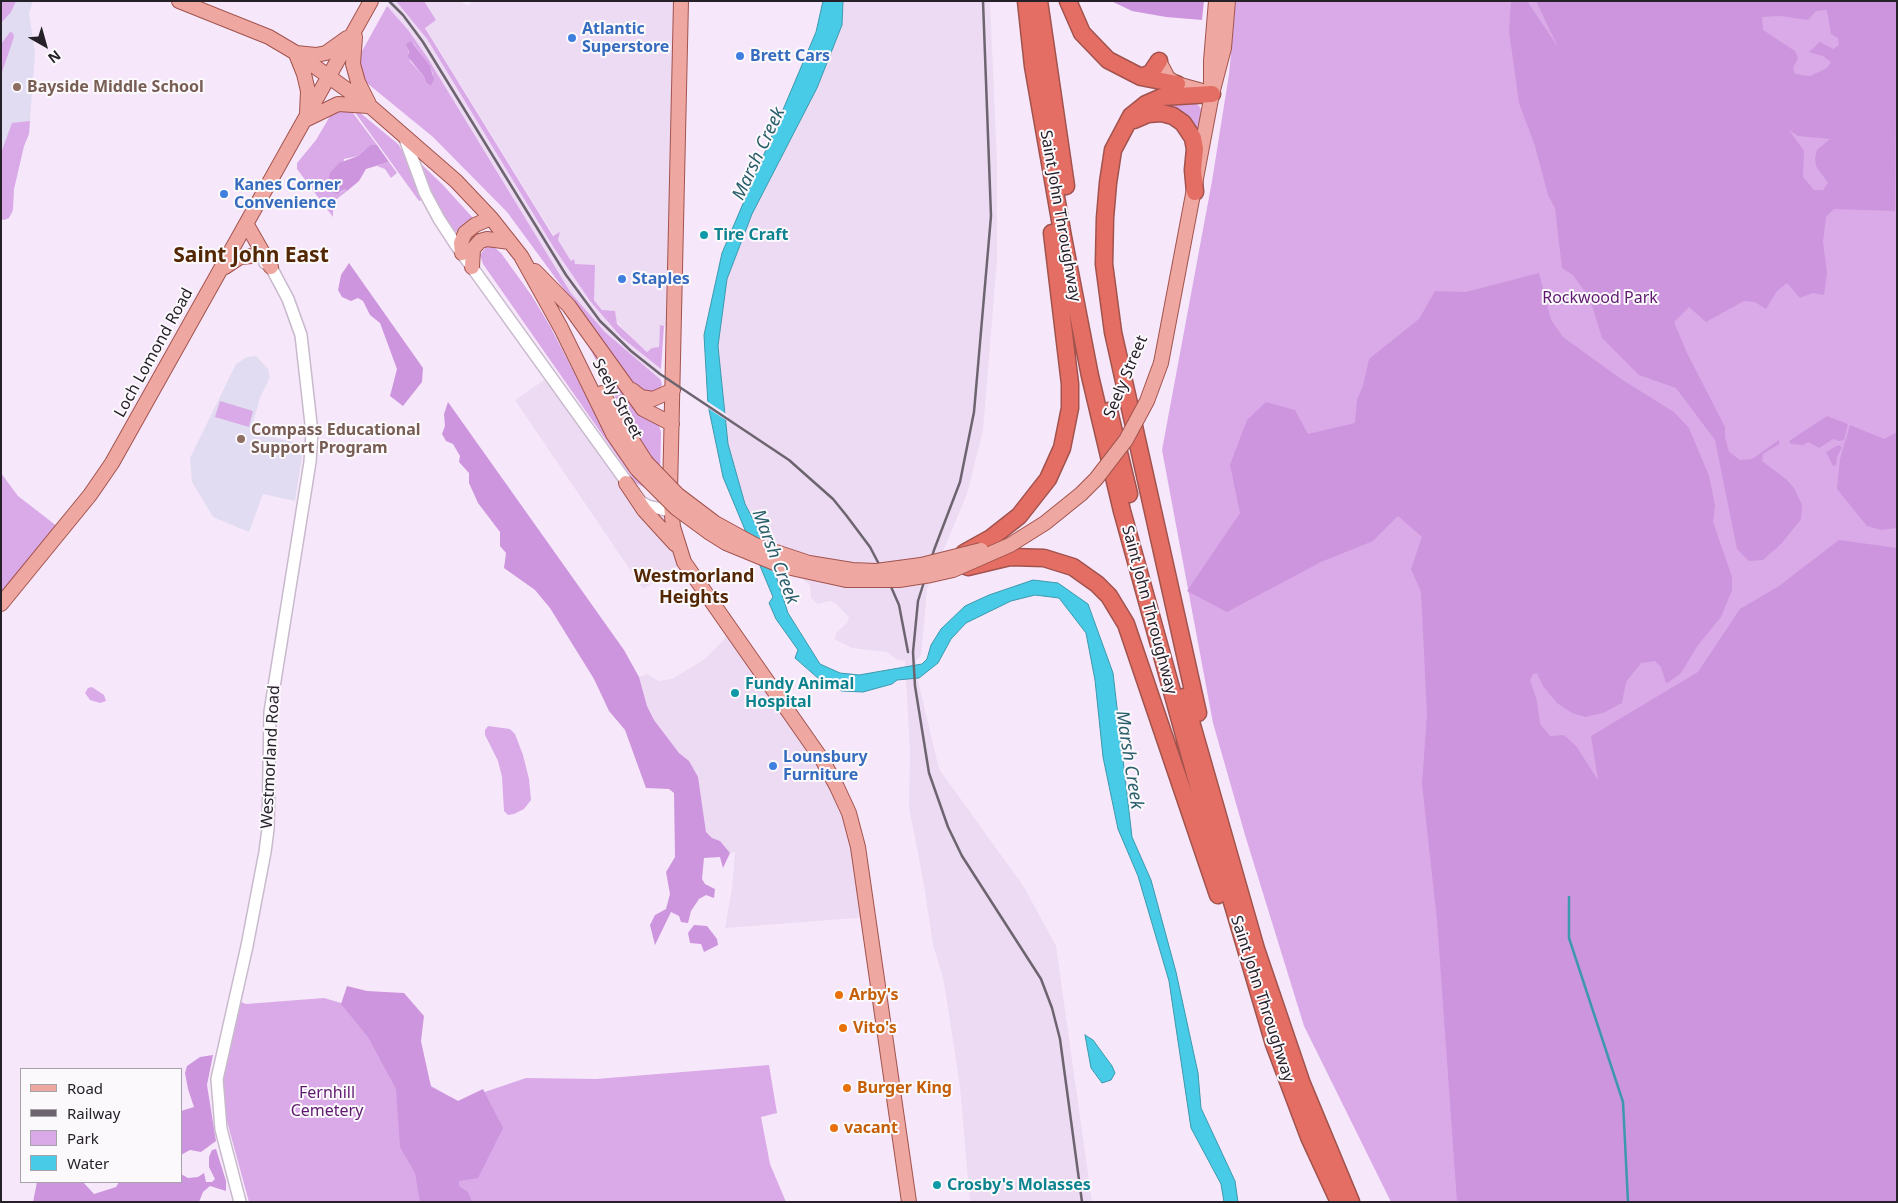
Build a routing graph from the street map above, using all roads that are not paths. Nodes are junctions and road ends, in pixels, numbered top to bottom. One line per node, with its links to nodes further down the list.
1 (178, 1): 10 (main road, Seely Street)
2 (371, 1): 9 (main road, Loch Lomond Road)
3 (682, 1): 34 (main road)
4 (1026, 1): 13 (highway, Saint John Throughway)
5 (1039, 1): 42 (highway, Saint John Throughway)
6 (1068, 1): 15 (highway)
7 (1216, 1): 12 (main road, Seely Street)
8 (1228, 1): 17 (main road, Seely Street)
9 (358, 26): 10 (main road); 14 (main road, Loch Lomond Road); 18 (main road)
10 (296, 53): 14 (main road, Seely Street); 19 (main road)
11 (1159, 61): 15 (highway); 16 (main road)
12 (1211, 61): 16 (main road); 17 (main road, Seely Street)
13 (1034, 66): 40 (highway, bridge); 43 (highway, Saint John Throughway)
14 (329, 77): 18 (main road, Seely Street); 19 (main road, Loch Lomond Road)
15 (1140, 77): 16 (highway)
16 (1177, 84): 17 (main road)
17 (1212, 94): 20 (highway); 22 (main road, Seely Street)
18 (371, 107): 19 (main road); 21 (main road, Seely Street)
19 (306, 119): 24 (main road, Loch Lomond Road)
20 (1122, 130): 22 (highway); 42 (highway)
21 (403, 132): 23 (main road, Seely Street); 27 (street)
22 (1195, 192): 40 (main road, Seely Street, bridge)
23 (491, 218): 25 (main road, Seely Street); 27 (main road)
24 (247, 225): 26 (main road, Loch Lomond Road); 30 (main road)
25 (510, 242): 29 (main road, Seely Street); 31 (main road)
26 (234, 247): 28 (street); 32 (main road, Loch Lomond Road)
27 (462, 253): 31 (street)
28 (252, 256): 30 (street); 32 (main road)
29 (521, 256): 33 (main road); 40 (main road, Seely Street, bridge)
30 (271, 267): 44 (street, Westmorland Road)
31 (472, 267): 37 (street)
32 (219, 272): 41 (main road, Loch Lomond Road)
33 (626, 385): 34 (main road); 35 (main road)
34 (672, 390): 35 (main road)
35 (672, 424): 36 (main road)
36 (671, 475): 37 (main road); 38 (main road)
37 (626, 483): 38 (street); 39 (main road)
38 (670, 511): 39 (main road)
39 (679, 548): 45 (main road)
40 (955, 563): 43 (highway, bridge)
41 (1, 604)
42 (1216, 801): 47 (highway, Saint John Throughway)
43 (1274, 1044): 46 (highway, Saint John Throughway)
44 (240, 1202)
45 (909, 1202)
46 (1339, 1202)
47 (1352, 1202)

